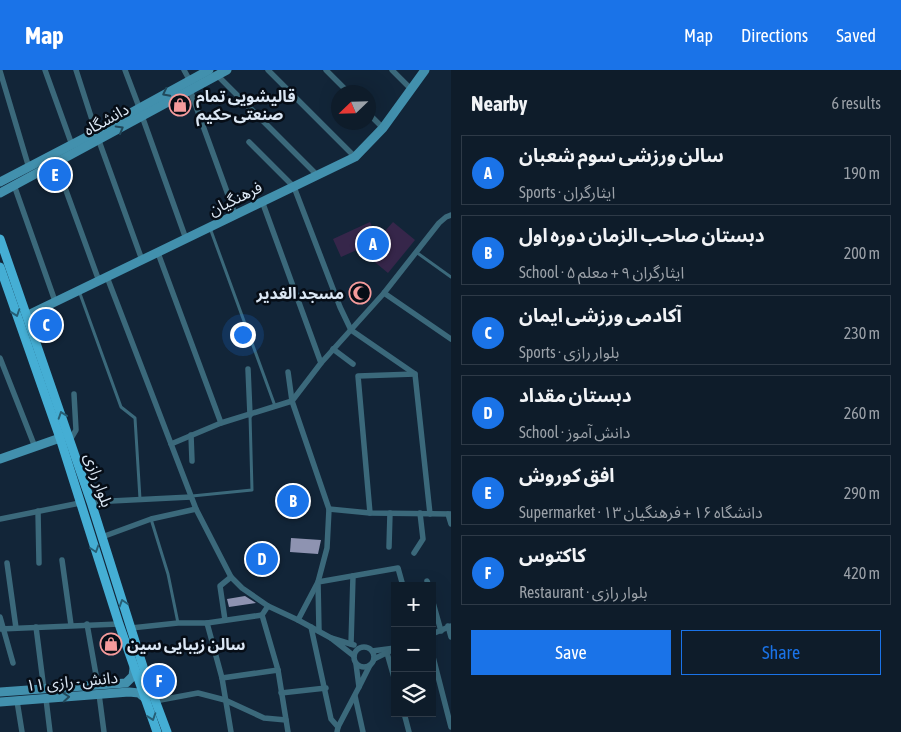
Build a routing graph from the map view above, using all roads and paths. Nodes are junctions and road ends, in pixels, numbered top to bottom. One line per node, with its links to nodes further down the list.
1 (45, 70): 21 (street)
2 (76, 70): 19 (street)
3 (125, 70): 16 (street)
4 (184, 70): 12 (street)
5 (227, 70): 11 (street, دانشگاه)
6 (268, 70): 22 (street)
7 (326, 70): 13 (street)
8 (392, 70): 14 (street)
9 (425, 70): 14 (street, فرهنگیان)
10 (0, 71): 25 (street)
11 (213, 73): 12 (street, دانشگاه); 15 (street, دانشگاه); 26 (street)
12 (190, 81): 16 (street, دانشگاه, one-way to 16)
13 (341, 85)
14 (410, 89): 18 (street, فرهنگیان)
15 (190, 90): 16 (street, دانشگاه); 32 (street)
16 (141, 111): 19 (street, دانشگاه); 35 (street)
17 (376, 121): 18 (street)
18 (383, 128): 22 (street, فرهنگیان)
19 (98, 136): 21 (street, دانشگاه); 23 (street, دانشگاه); 39 (street)
20 (249, 142): 29 (street)
21 (72, 145): 24 (street, دانشگاه)
22 (354, 157): 26 (street, فرهنگیان)
23 (56, 163): 24 (street, دانشگاه); 42 (street)
24 (44, 165): 25 (street, دانشگاه); 28 (street, دانشگاه)
25 (29, 168): 27 (street, دانشگاه)
26 (318, 176): 29 (street, فرهنگیان)
27 (0, 182)
28 (14, 185): 30 (street, دانشگاه); 45 (street)
29 (294, 187): 31 (street, فرهنگیان); 47 (street)
30 (0, 193)
31 (262, 201): 32 (street, فرهنگیان); 51 (street)
32 (235, 214): 34 (street, فرهنگیان)
33 (451, 215): 37 (street)
34 (209, 227): 35 (street, فرهنگیان); 58 (lane)
35 (186, 238): 38 (street, فرهنگیان)
36 (0, 239): 46 (main road, بلوار رازی)
37 (416, 252): 41 (lane); 44 (street)
38 (158, 253): 39 (street, فرهنگیان); 60 (street)
39 (142, 260): 42 (street, فرهنگیان)
40 (0, 267): 62 (main road, بلوار رازی, one-way to 62)
41 (451, 277)
42 (103, 279): 43 (street, فرهنگیان); 64 (street)
43 (79, 290): 45 (street, فرهنگیان); 69 (lane)
44 (384, 293): 47 (street); 48 (street)
45 (55, 301): 46 (street, فرهنگیان)
46 (28, 315): 63 (main road, بلوار رازی, one-way to 46)
47 (351, 330): 49 (street); 55 (street)
48 (451, 339)
49 (333, 349): 51 (street); 52 (street)
50 (1, 362): 65 (street)
51 (321, 363): 57 (street)
52 (353, 364)
53 (248, 369): 59 (street)
54 (288, 372): 57 (street)
55 (415, 374): 75 (street); 78 (street)
56 (74, 394): 63 (street)
57 (292, 401): 58 (street); 72 (street)
58 (275, 406): 59 (street)
59 (250, 414): 60 (street); 68 (lane)
60 (221, 423): 61 (street)
61 (191, 435): 64 (street); 67 (street)
62 (60, 438): 65 (street); 71 (main road, بلوار رازی)
63 (70, 440): 70 (main road, بلوار رازی)
64 (171, 444): 68 (street)
65 (35, 447): 66 (street)
66 (0, 459)
67 (192, 461)
68 (191, 496): 69 (street); 73 (street)
69 (140, 498): 70 (street)
70 (91, 502): 83 (main road, بلوار رازی)
71 (80, 503): 74 (street); 94 (main road, بلوار رازی, one-way to 94)
72 (329, 509): 75 (street); 92 (street)
73 (196, 510): 81 (street); 90 (street)
74 (38, 511): 80 (street); 88 (street)
75 (370, 513): 76 (street)
76 (390, 513): 77 (street); 84 (street)
77 (420, 513): 78 (street); 85 (street)
78 (430, 514): 79 (street)
79 (449, 514): 82 (street)
80 (0, 519)
81 (151, 519): 83 (street); 101 (lane)
82 (451, 524)
83 (102, 538): 91 (main road, بلوار رازی)
84 (389, 547)
85 (414, 553)
86 (62, 560): 105 (street)
87 (6, 562): 109 (street)
88 (39, 563)
89 (354, 576): 92 (street); 93 (street); 117 (street)
90 (231, 577): 95 (street); 99 (street)
91 (116, 582): 94 (main road); 110 (main road, بلوار رازی, one-way to 91)
92 (318, 582): 100 (street); 112 (street)
93 (403, 582)
94 (106, 586): 104 (main road, بلوار رازی)
95 (268, 606): 97 (street); 100 (street)
96 (436, 613): 113 (street)
97 (262, 615): 99 (street); 130 (street)
98 (0, 617): 111 (street)
99 (226, 620): 102 (street)
100 (298, 620): 108 (street)
101 (178, 623): 102 (street); 110 (street)
102 (208, 623): 132 (street)
103 (87, 624): 104 (street); 105 (street); 136 (street)
104 (119, 624): 128 (main road, بلوار رازی)
105 (71, 625): 107 (street)
106 (450, 626): 113 (street); 115 (street)
107 (36, 627): 109 (street); 139 (street)
108 (311, 627): 112 (street); 133 (street)
109 (16, 628): 111 (street)
110 (130, 628): 144 (main road, بلوار رازی)
111 (2, 629): 125 (street)
112 (319, 631): 116 (street)
113 (441, 631): 114 (street)
114 (436, 633)
115 (451, 637)
116 (331, 638): 117 (street); 123 (street)
117 (351, 644): 118 (street)
118 (361, 648): 121 (street); 123 (street)
119 (391, 649): 121 (street)
120 (391, 650): 122 (street)
121 (372, 651): 124 (street)
122 (387, 652): 124 (street); 131 (street)
123 (354, 656): 126 (street)
124 (374, 658): 127 (street)
125 (13, 664)
126 (356, 664): 127 (street); 134 (street)
127 (370, 665): 134 (street)
128 (134, 668): 135 (street, دانش - رازی ۱۱); 141 (main road, بلوار رازی)
129 (436, 669): 148 (street)
130 (278, 670): 132 (street); 138 (street)
131 (393, 672)
132 (222, 678): 142 (street)
133 (326, 688): 138 (street); 149 (street)
134 (359, 688): 140 (street)
135 (111, 689): 136 (street, دانش - رازی ۱۱); 141 (street, دانش - رازی ۱۱)
136 (99, 690): 139 (street, دانش - رازی ۱۱); 152 (street)
137 (0, 692): 139 (street, دانش - رازی ۱۱)
138 (282, 693): 147 (street)
139 (45, 694): 143 (street, دانش - رازی ۱۱); 151 (street)
140 (355, 696): 149 (street); 157 (street)
141 (145, 698): 153 (main road, بلوار رازی, one-way to 153)
142 (225, 700): 144 (street); 147 (street); 155 (street)
143 (17, 701): 145 (street, دانش - رازی ۱۱); 150 (street)
144 (155, 701): 154 (main road, بلوار رازی)
145 (0, 702)
146 (405, 717): 158 (street)
147 (286, 720): 156 (street)
148 (451, 727)
149 (337, 730)
150 (22, 732)
151 (50, 732)
152 (104, 732)
153 (157, 732)
154 (167, 732)
155 (231, 732)
156 (288, 732)
157 (363, 732)
158 (409, 732)

